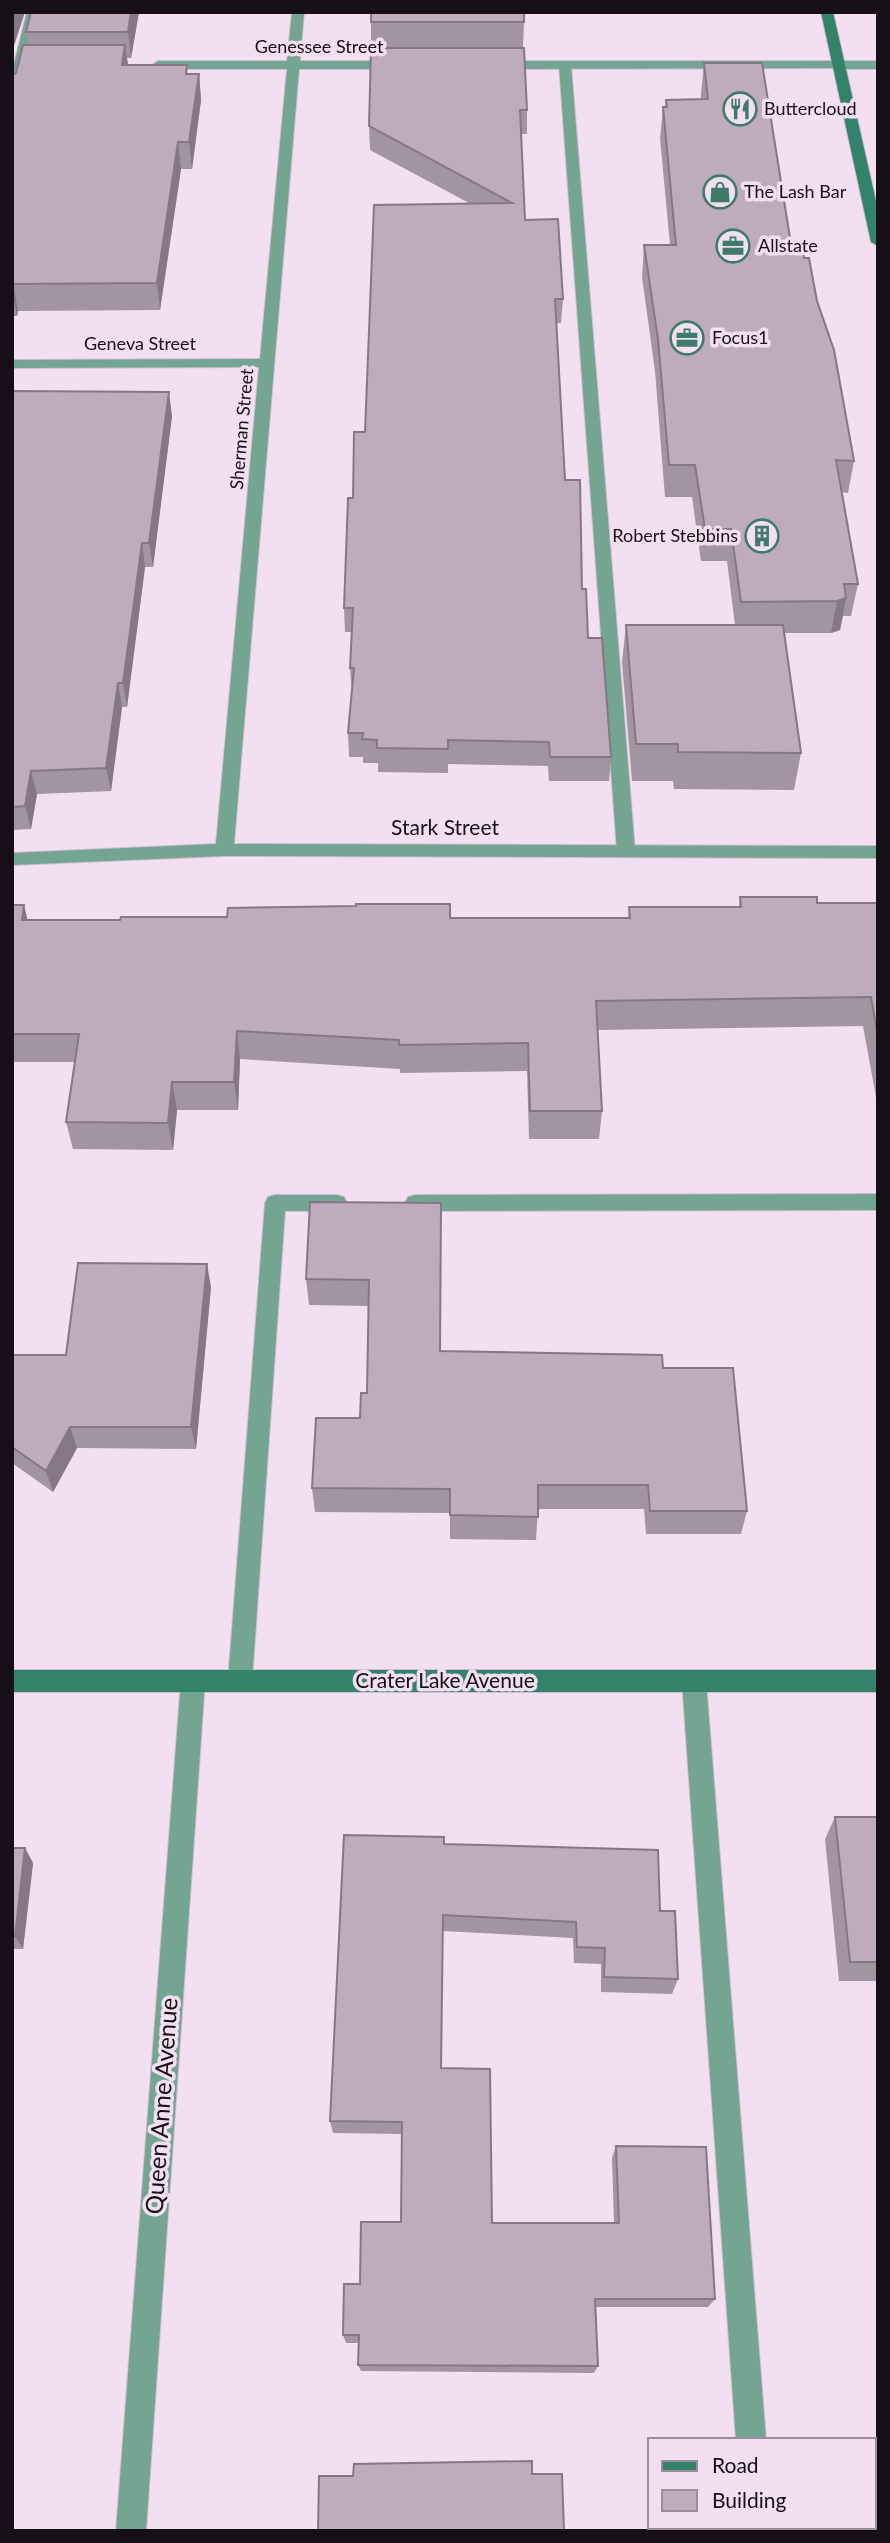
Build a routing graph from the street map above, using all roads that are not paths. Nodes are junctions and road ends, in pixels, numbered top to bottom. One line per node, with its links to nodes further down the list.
1 (33, 12): 4 (street)
2 (298, 12): 6 (street, Sherman Street)
3 (827, 12): 10 (main road)
4 (22, 65): 12 (street)
5 (143, 65): 6 (street, Genessee Street)
6 (293, 65): 7 (street, Genessee Street); 15 (street, Sherman Street)
7 (415, 65)
8 (483, 65): 9 (street)
9 (565, 65): 10 (street); 17 (street)
10 (839, 65): 11 (street); 13 (main road)
11 (878, 65)
12 (12, 99)
13 (878, 242)
14 (12, 363): 15 (street, Geneva Street)
15 (267, 363): 16 (street, Sherman Street)
16 (224, 850): 17 (street, Stark Street); 19 (street, Stark Street)
17 (626, 851): 18 (street, Stark Street)
18 (878, 852)
19 (12, 859)
20 (878, 1202): 22 (street)
21 (358, 1203): 25 (street)
22 (399, 1203)
23 (12, 1681): 24 (main road, Crater Lake Avenue)
24 (193, 1681): 25 (main road, Crater Lake Avenue); 29 (street, Queen Anne Avenue)
25 (240, 1681): 26 (main road, Crater Lake Avenue)
26 (694, 1681): 27 (main road, Crater Lake Avenue); 28 (street)
27 (878, 1681)
28 (751, 2438)
29 (131, 2531)

